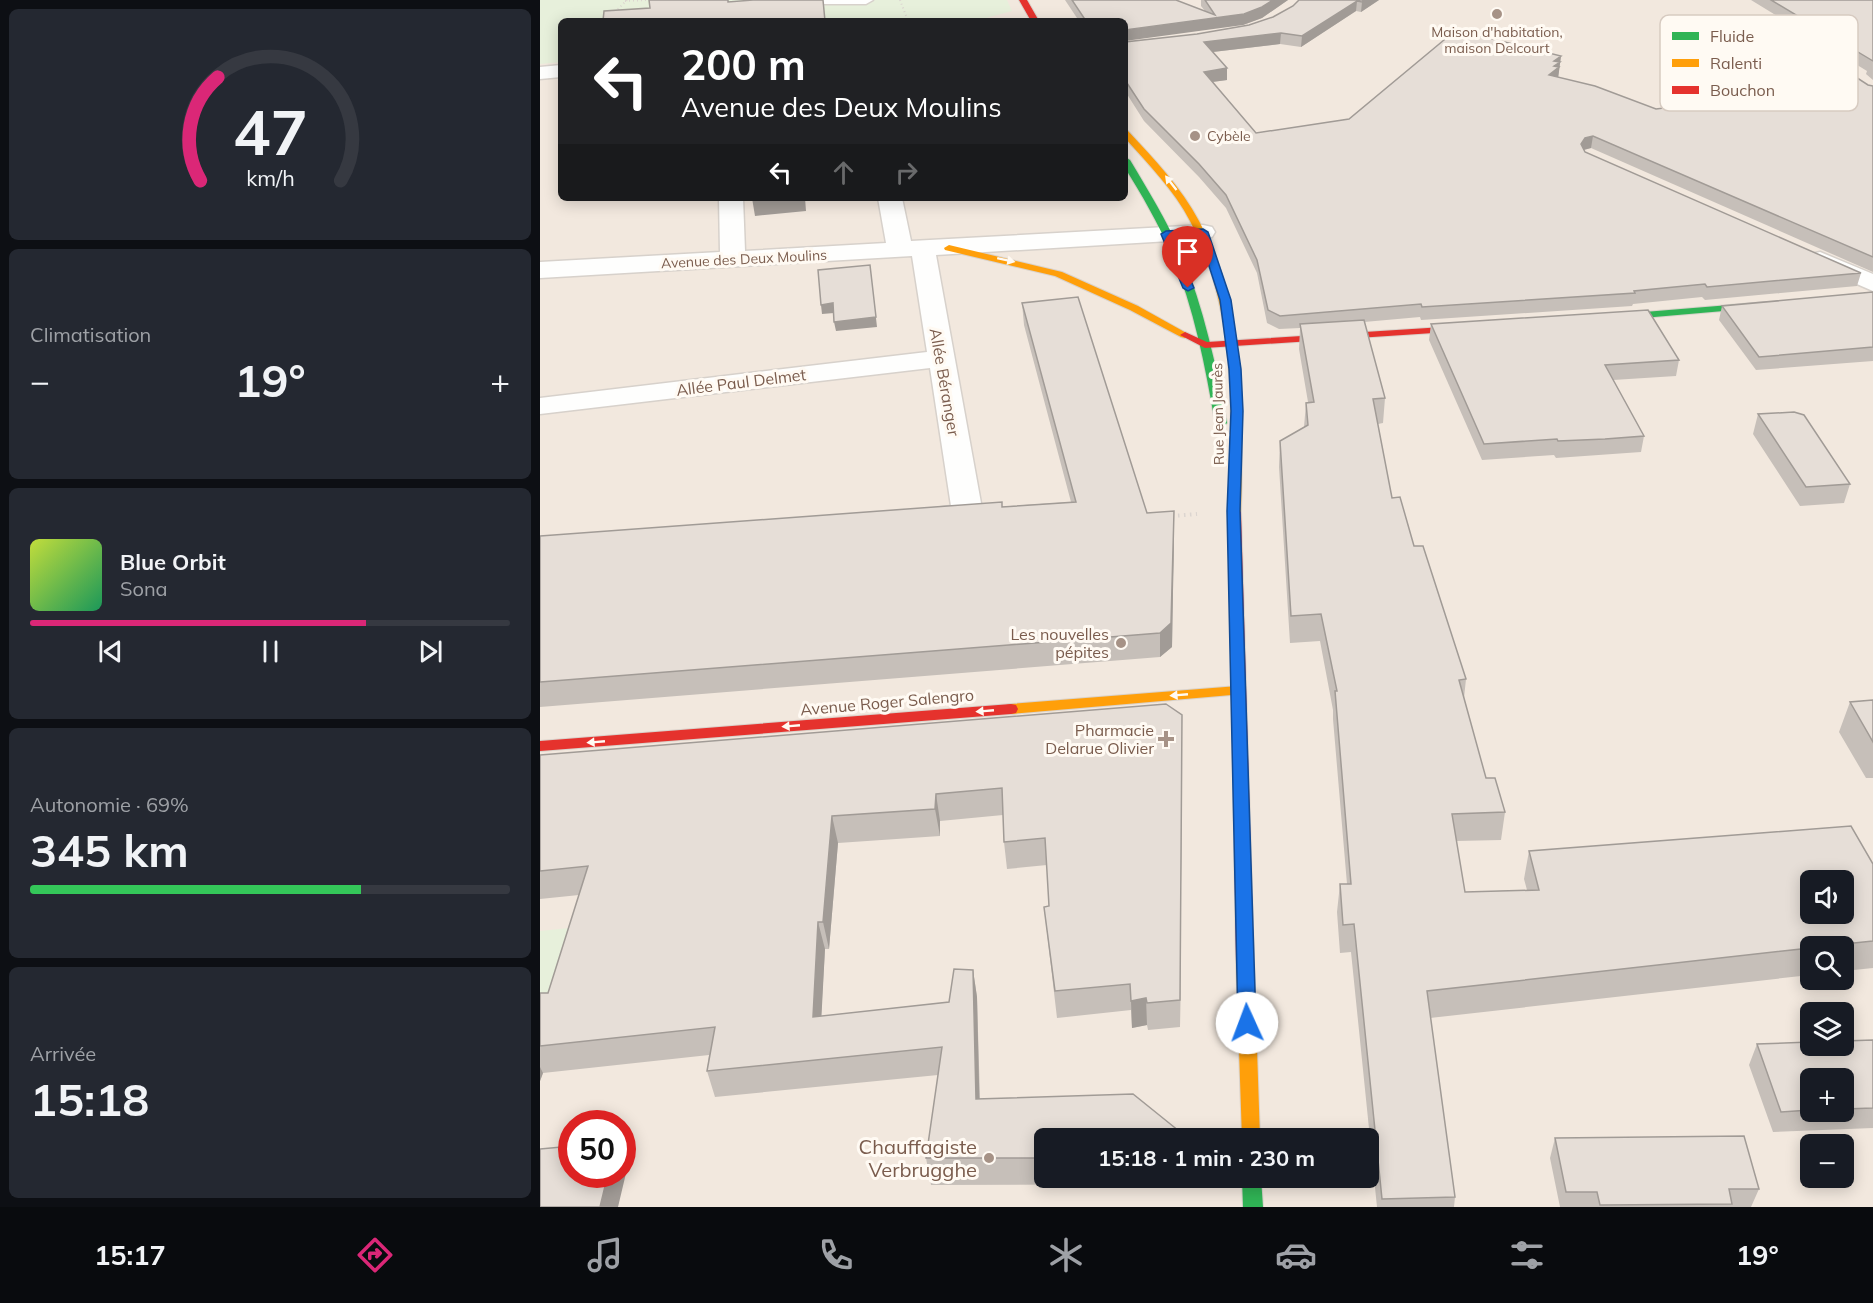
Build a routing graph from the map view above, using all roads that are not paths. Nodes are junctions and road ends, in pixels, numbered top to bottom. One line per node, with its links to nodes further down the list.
1 (796, 0): 2 (lane)
2 (866, 0)
3 (1023, 0): 4 (main road)
4 (1033, 18)
5 (558, 71): 6 (street)
6 (540, 73)
7 (1128, 136): 11 (main road, Rue Jean Jaurès, one-way to 7)
8 (1128, 165): 12 (main road, Rue Jean Jaurès)
9 (731, 201): 15 (street)
10 (892, 201): 13 (street, Allée Béranger)
11 (1203, 232): 12 (street, Avenue des Deux Moulins); 21 (main road, Rue Jean Jaurès)
12 (1166, 234): 13 (street, Avenue des Deux Moulins); 22 (main road, Rue Jean Jaurès)
13 (924, 249): 15 (street, Avenue des Deux Moulins); 22 (main road, Avenue des Deux Moulins, one-way to 22); 23 (street, Allée Béranger)
14 (1797, 249): 17 (street)
15 (733, 259): 16 (street, Avenue des Deux Moulins)
16 (541, 275)
17 (1869, 291)
18 (1777, 304): 19 (main road)
19 (1596, 319)
20 (1490, 327): 21 (main road)
21 (1232, 344): 22 (main road); 25 (main road, Rue Jean Jaurès)
22 (1205, 345): 25 (main road, Rue Jean Jaurès)
23 (941, 359): 24 (street, Allée Paul Delmet); 26 (street, Allée Béranger)
24 (540, 406)
25 (1234, 511): 27 (main road, Rue Jean Jaurès)
26 (908, 519)
27 (1238, 691): 28 (main road, Avenue Roger Salengro, one-way to 28); 29 (main road, Rue Jean Jaurès)
28 (540, 746)
29 (1251, 1128)
30 (1252, 1188): 31 (main road)
31 (1252, 1207)

